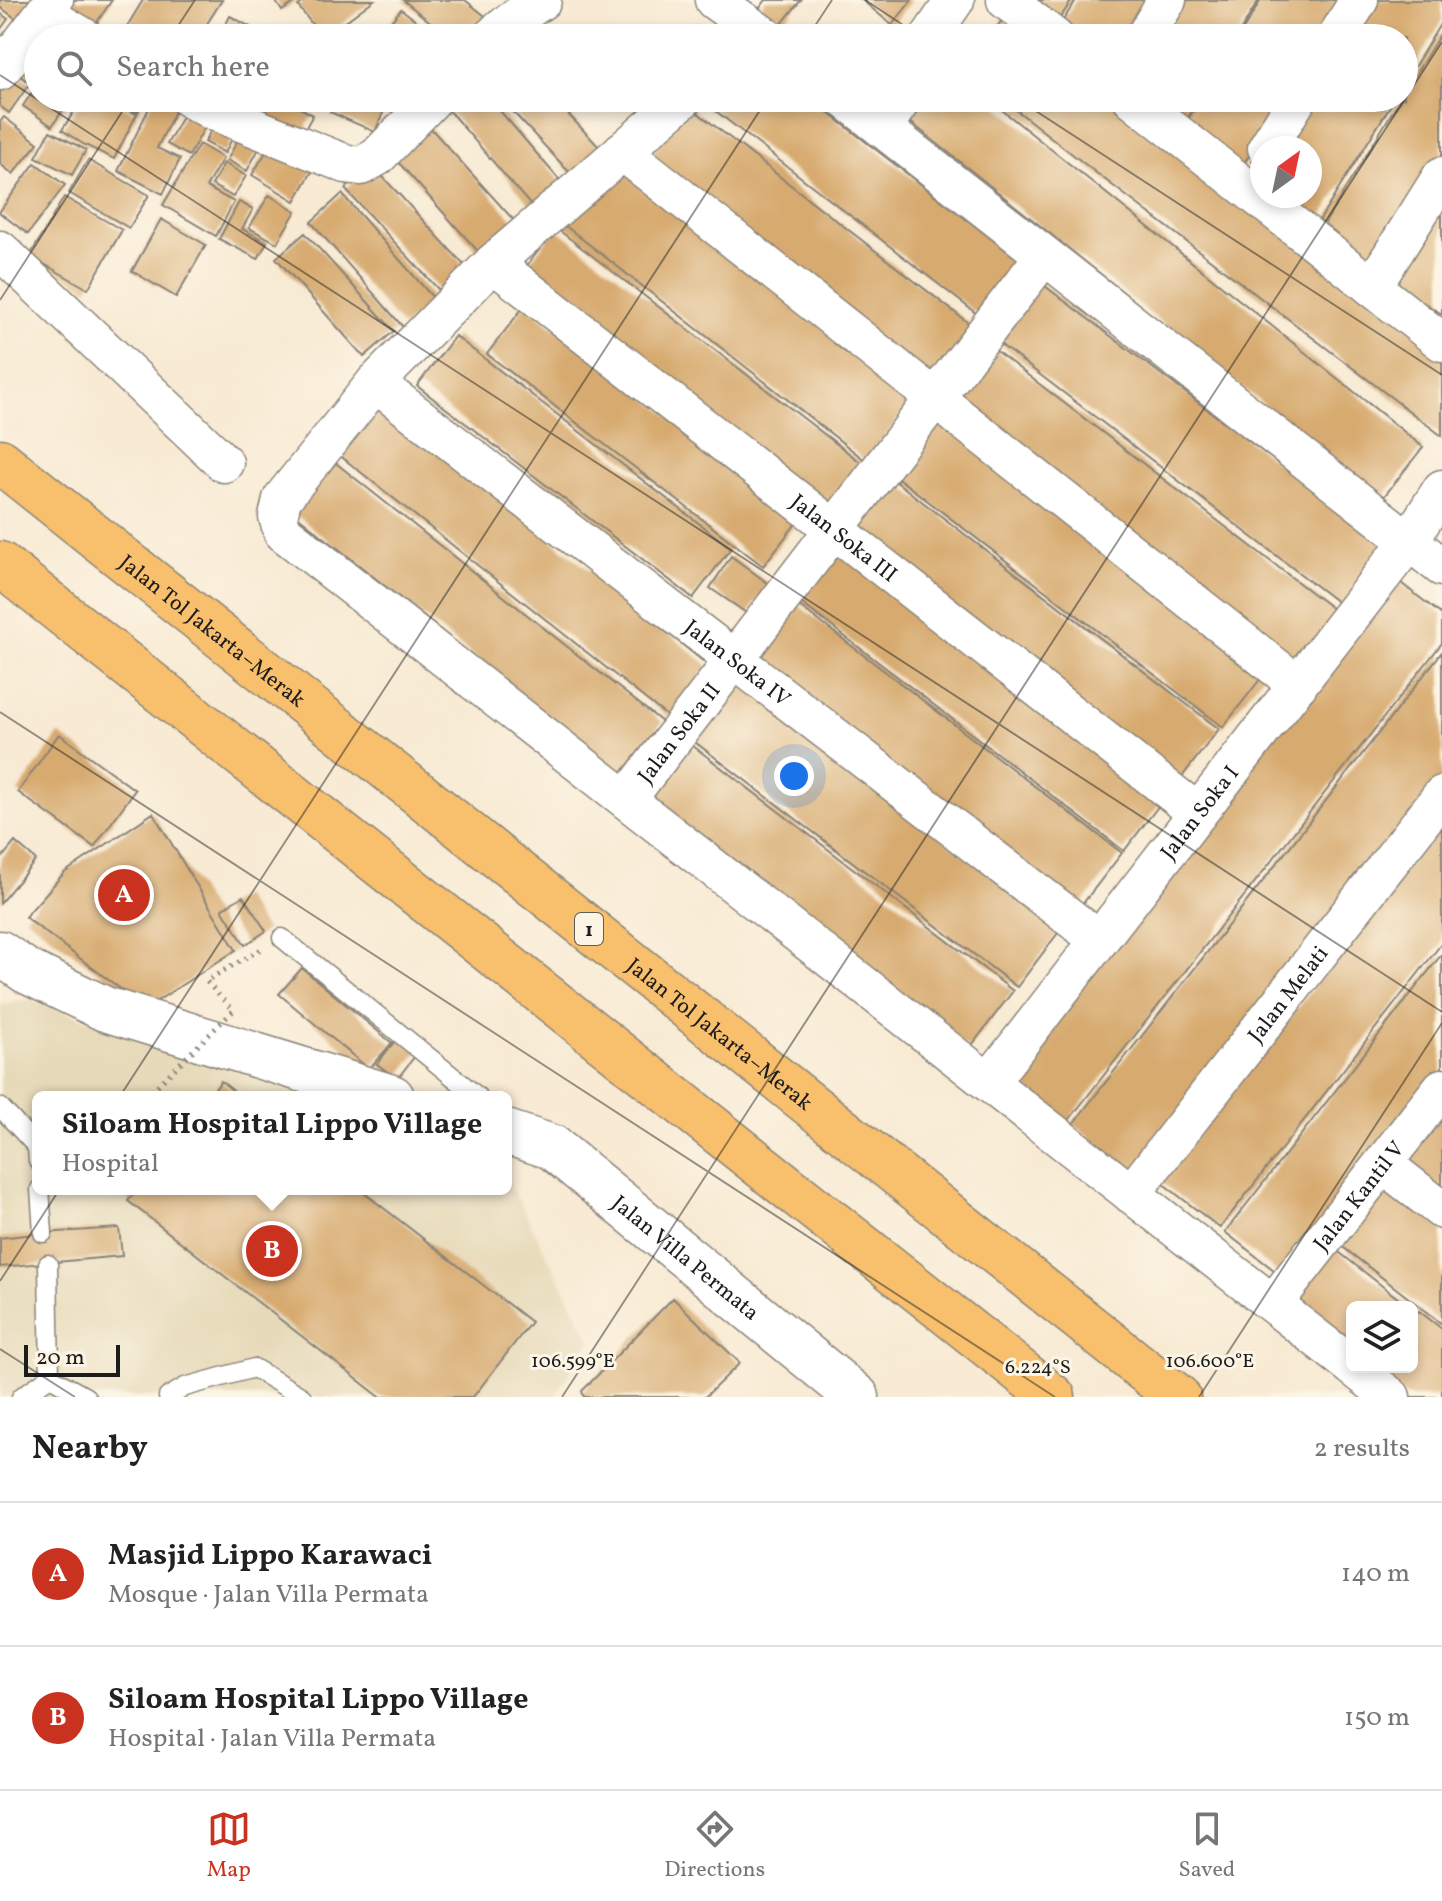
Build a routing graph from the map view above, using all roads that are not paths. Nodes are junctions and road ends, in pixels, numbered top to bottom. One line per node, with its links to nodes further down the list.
1 (542, 0): 11 (street)
2 (714, 0): 12 (street)
3 (955, 0): 13 (street)
4 (970, 0): 14 (street)
5 (1006, 0): 15 (street)
6 (1167, 0): 16 (street)
7 (1359, 0): 17 (street)
8 (49, 7): 9 (street); 10 (street)
9 (36, 24)
10 (69, 24)
11 (509, 24)
12 (745, 24)
13 (939, 24)
14 (954, 24)
15 (1037, 24)
16 (1152, 24)
17 (1344, 24)
18 (24, 40): 19 (street)
19 (0, 71)
20 (216, 112): 21 (street)
21 (420, 112)
22 (668, 112): 27 (street)
23 (882, 112): 32 (street)
24 (1155, 112): 28 (street)
25 (1289, 112): 26 (street)
26 (1274, 136)
27 (622, 151): 33 (street); 37 (street)
28 (1250, 169)
29 (1442, 176): 34 (street)
30 (1291, 208): 34 (street)
31 (0, 250): 39 (street)
32 (1044, 256): 37 (street, Jalan Soka II); 42 (street)
33 (493, 263): 36 (street); 41 (street, Jalan Soka III)
34 (1372, 287): 35 (street)
35 (1442, 342)
36 (375, 383): 45 (street, Jalan Soka IV); 48 (street)
37 (935, 398): 41 (street, Jalan Soka II); 46 (street)
38 (0, 461): 76 (highway, Jalan Tol Jakarta–Merak / 1)
39 (224, 463)
40 (1442, 489): 42 (street, Jalan Soka I)
41 (834, 529): 45 (street, Jalan Soka II); 49 (street, Jalan Soka III)
42 (1409, 541): 44 (street); 46 (street, Jalan Soka I)
43 (0, 564): 75 (highway)
44 (1442, 567)
45 (734, 658): 48 (street, Jalan Soka II); 51 (street, Jalan Soka IV)
46 (1298, 685): 49 (street, Jalan Soka I)
47 (1442, 795): 61 (street, Jalan Melati)
48 (627, 799): 53 (street)
49 (1198, 813): 51 (street, Jalan Soka I)
50 (282, 938): 56 (lane)
51 (1099, 940): 53 (street, Jalan Soka I)
52 (0, 953): 55 (street)
53 (989, 1082): 61 (street)
54 (1442, 1088): 60 (street, Jalan Kantil V)
55 (372, 1091)
56 (471, 1091)
57 (0, 1107): 59 (lane)
58 (512, 1134): 74 (street, Jalan Villa Permata)
59 (32, 1142)
60 (1383, 1164): 63 (street); 66 (street, Jalan Kantil V)
61 (1131, 1194): 66 (street)
62 (40, 1195): 64 (lane)
63 (1442, 1210)
64 (43, 1233)
65 (48, 1264): 69 (lane)
66 (1273, 1304): 67 (street)
67 (1346, 1362)
68 (1360, 1373): 77 (street)
69 (50, 1377): 71 (lane); 72 (lane)
70 (175, 1394): 73 (lane)
71 (21, 1397)
72 (86, 1397)
73 (302, 1397)
74 (857, 1397)
75 (1053, 1397)
76 (1178, 1397)
77 (1391, 1397)

